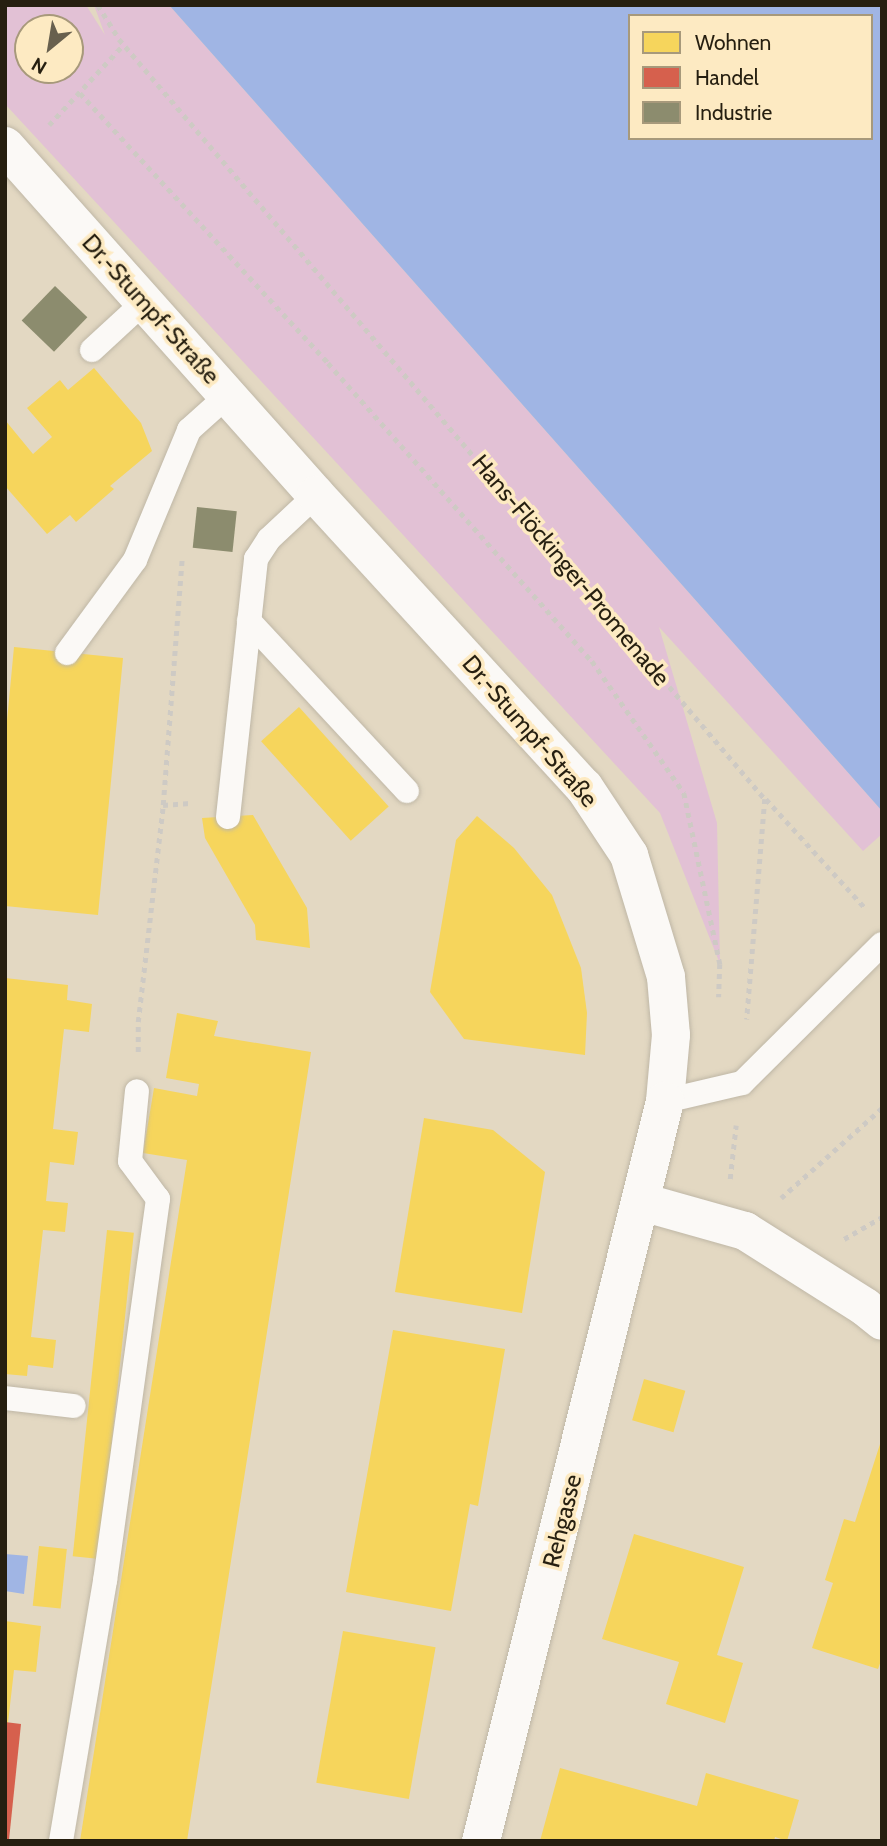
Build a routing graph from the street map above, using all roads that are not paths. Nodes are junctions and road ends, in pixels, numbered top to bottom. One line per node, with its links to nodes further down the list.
1 (5, 146): 2 (street, Dr.-Stumpf-Straße)
2 (144, 302): 3 (lane); 4 (street, Dr.-Stumpf-Straße)
3 (92, 350)
4 (228, 395): 5 (street, Dr.-Stumpf-Straße); 7 (lane)
5 (316, 495): 6 (lane); 12 (street, Dr.-Stumpf-Straße)
6 (249, 621): 8 (lane); 9 (lane)
7 (67, 653)
8 (407, 791)
9 (229, 808)
10 (882, 944): 12 (lane)
11 (137, 1091): 17 (lane)
12 (665, 1101): 13 (street, Dr.-Stumpf-Straße)
13 (642, 1202): 14 (street); 18 (street, Rehgasse)
14 (882, 1321)
15 (5, 1398): 16 (lane)
16 (74, 1406)
17 (61, 1841)
18 (481, 1841)

